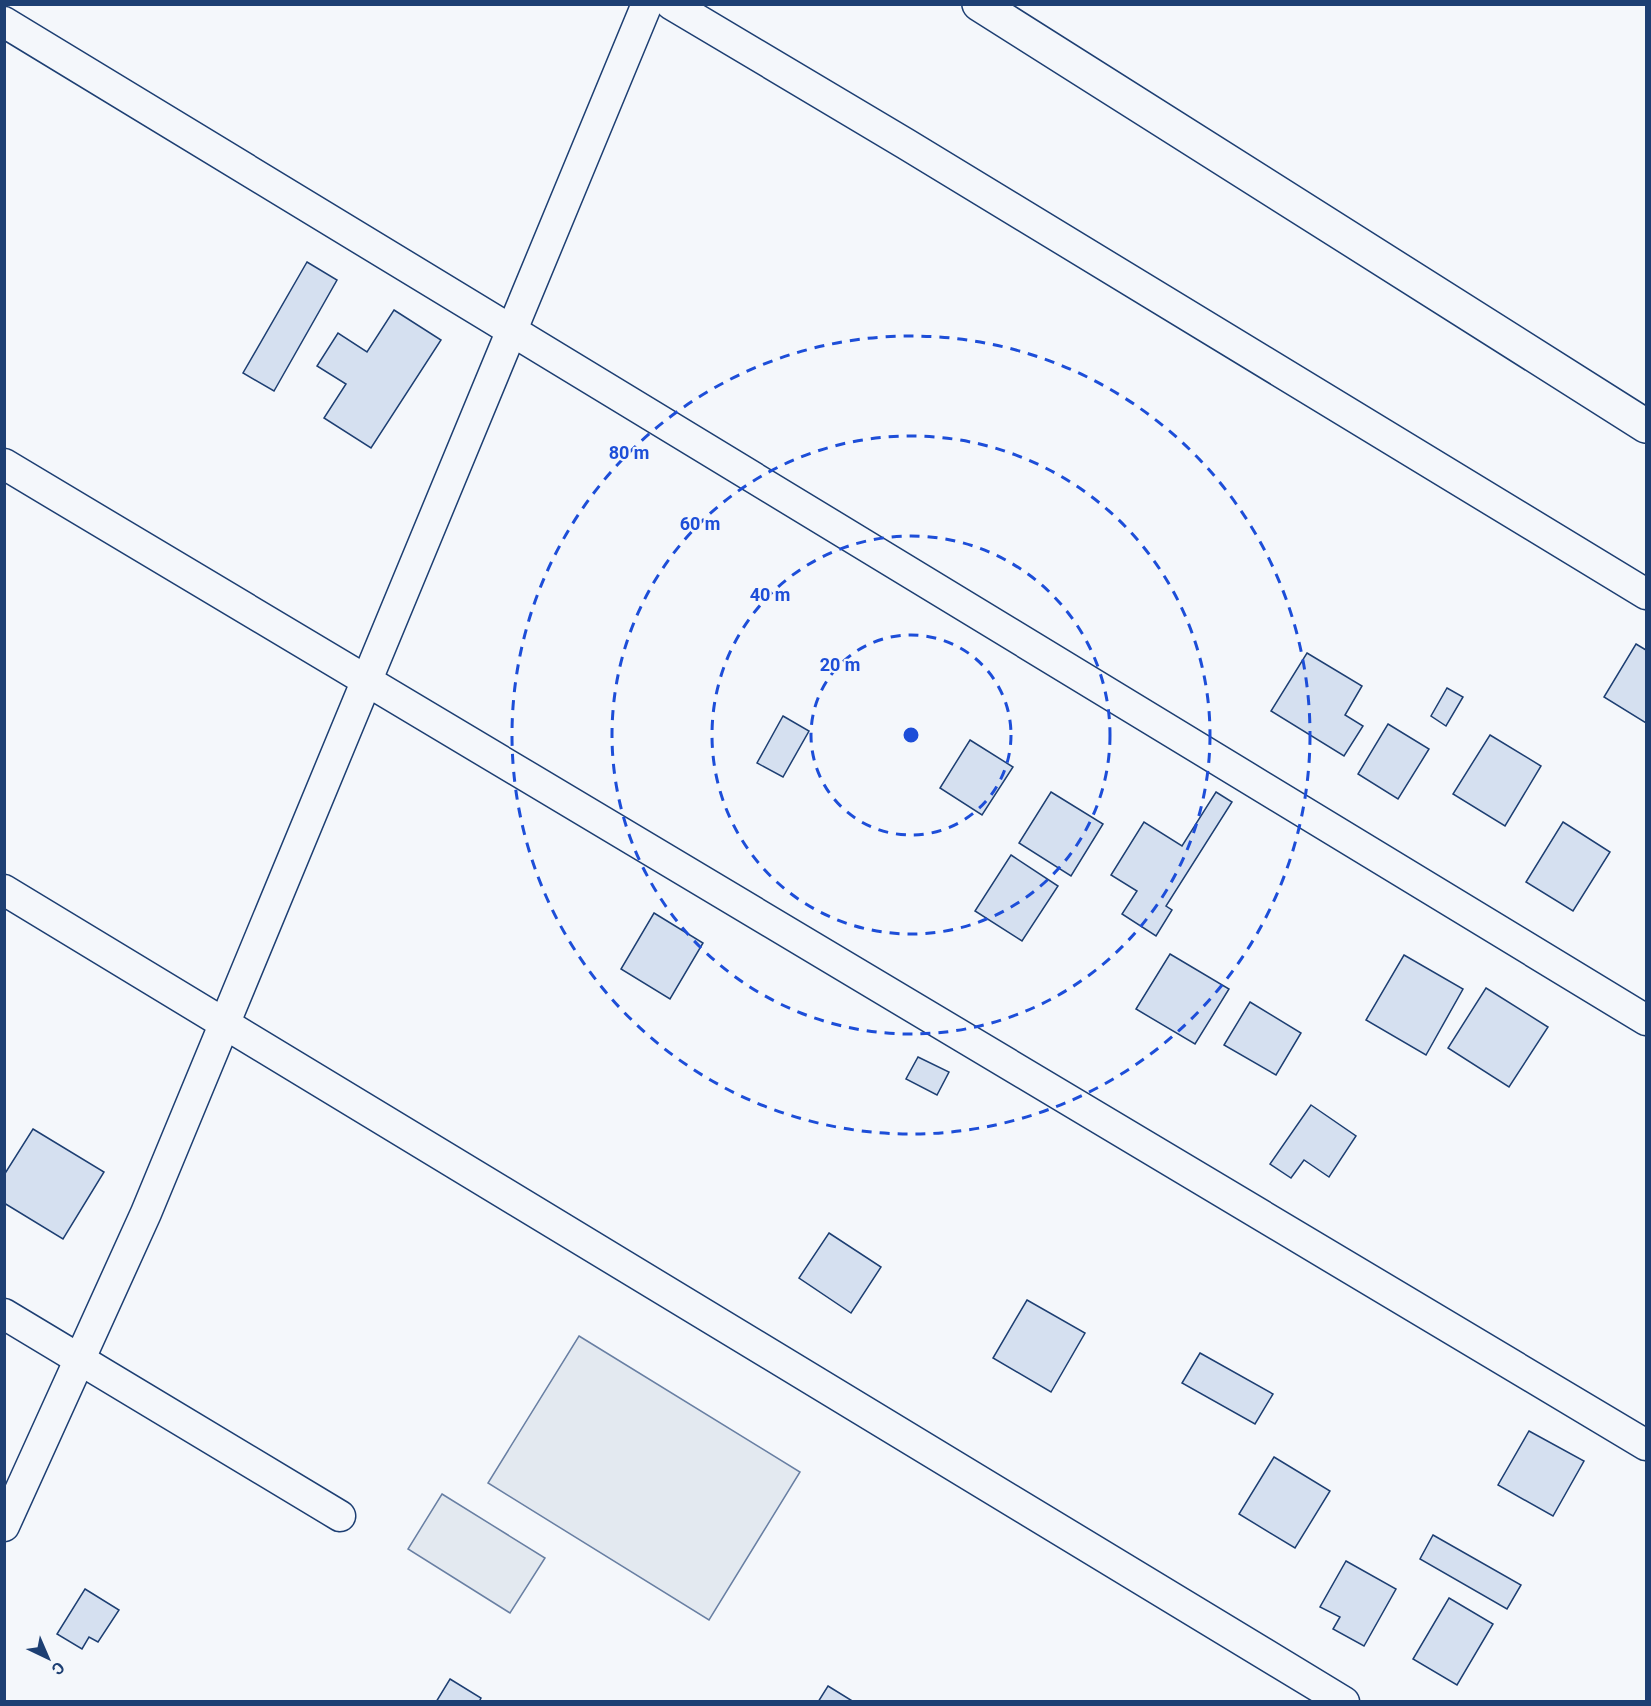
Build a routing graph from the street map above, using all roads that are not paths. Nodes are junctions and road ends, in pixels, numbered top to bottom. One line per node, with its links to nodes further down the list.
1 (647, 4): 5 (street)
2 (671, 4): 8 (street)
3 (979, 4): 6 (street)
4 (4, 22): 5 (street)
5 (512, 332): 9 (street); 11 (street)
6 (1647, 426)
7 (4, 464): 9 (street)
8 (1647, 594)
9 (367, 681): 12 (street); 15 (street)
10 (4, 890): 12 (street)
11 (1647, 1020)
12 (225, 1025): 14 (street); 18 (street)
13 (4, 1314): 14 (street)
14 (80, 1359): 16 (street); 17 (street)
15 (1647, 1445)
16 (340, 1516)
17 (4, 1526)
18 (1344, 1701)

